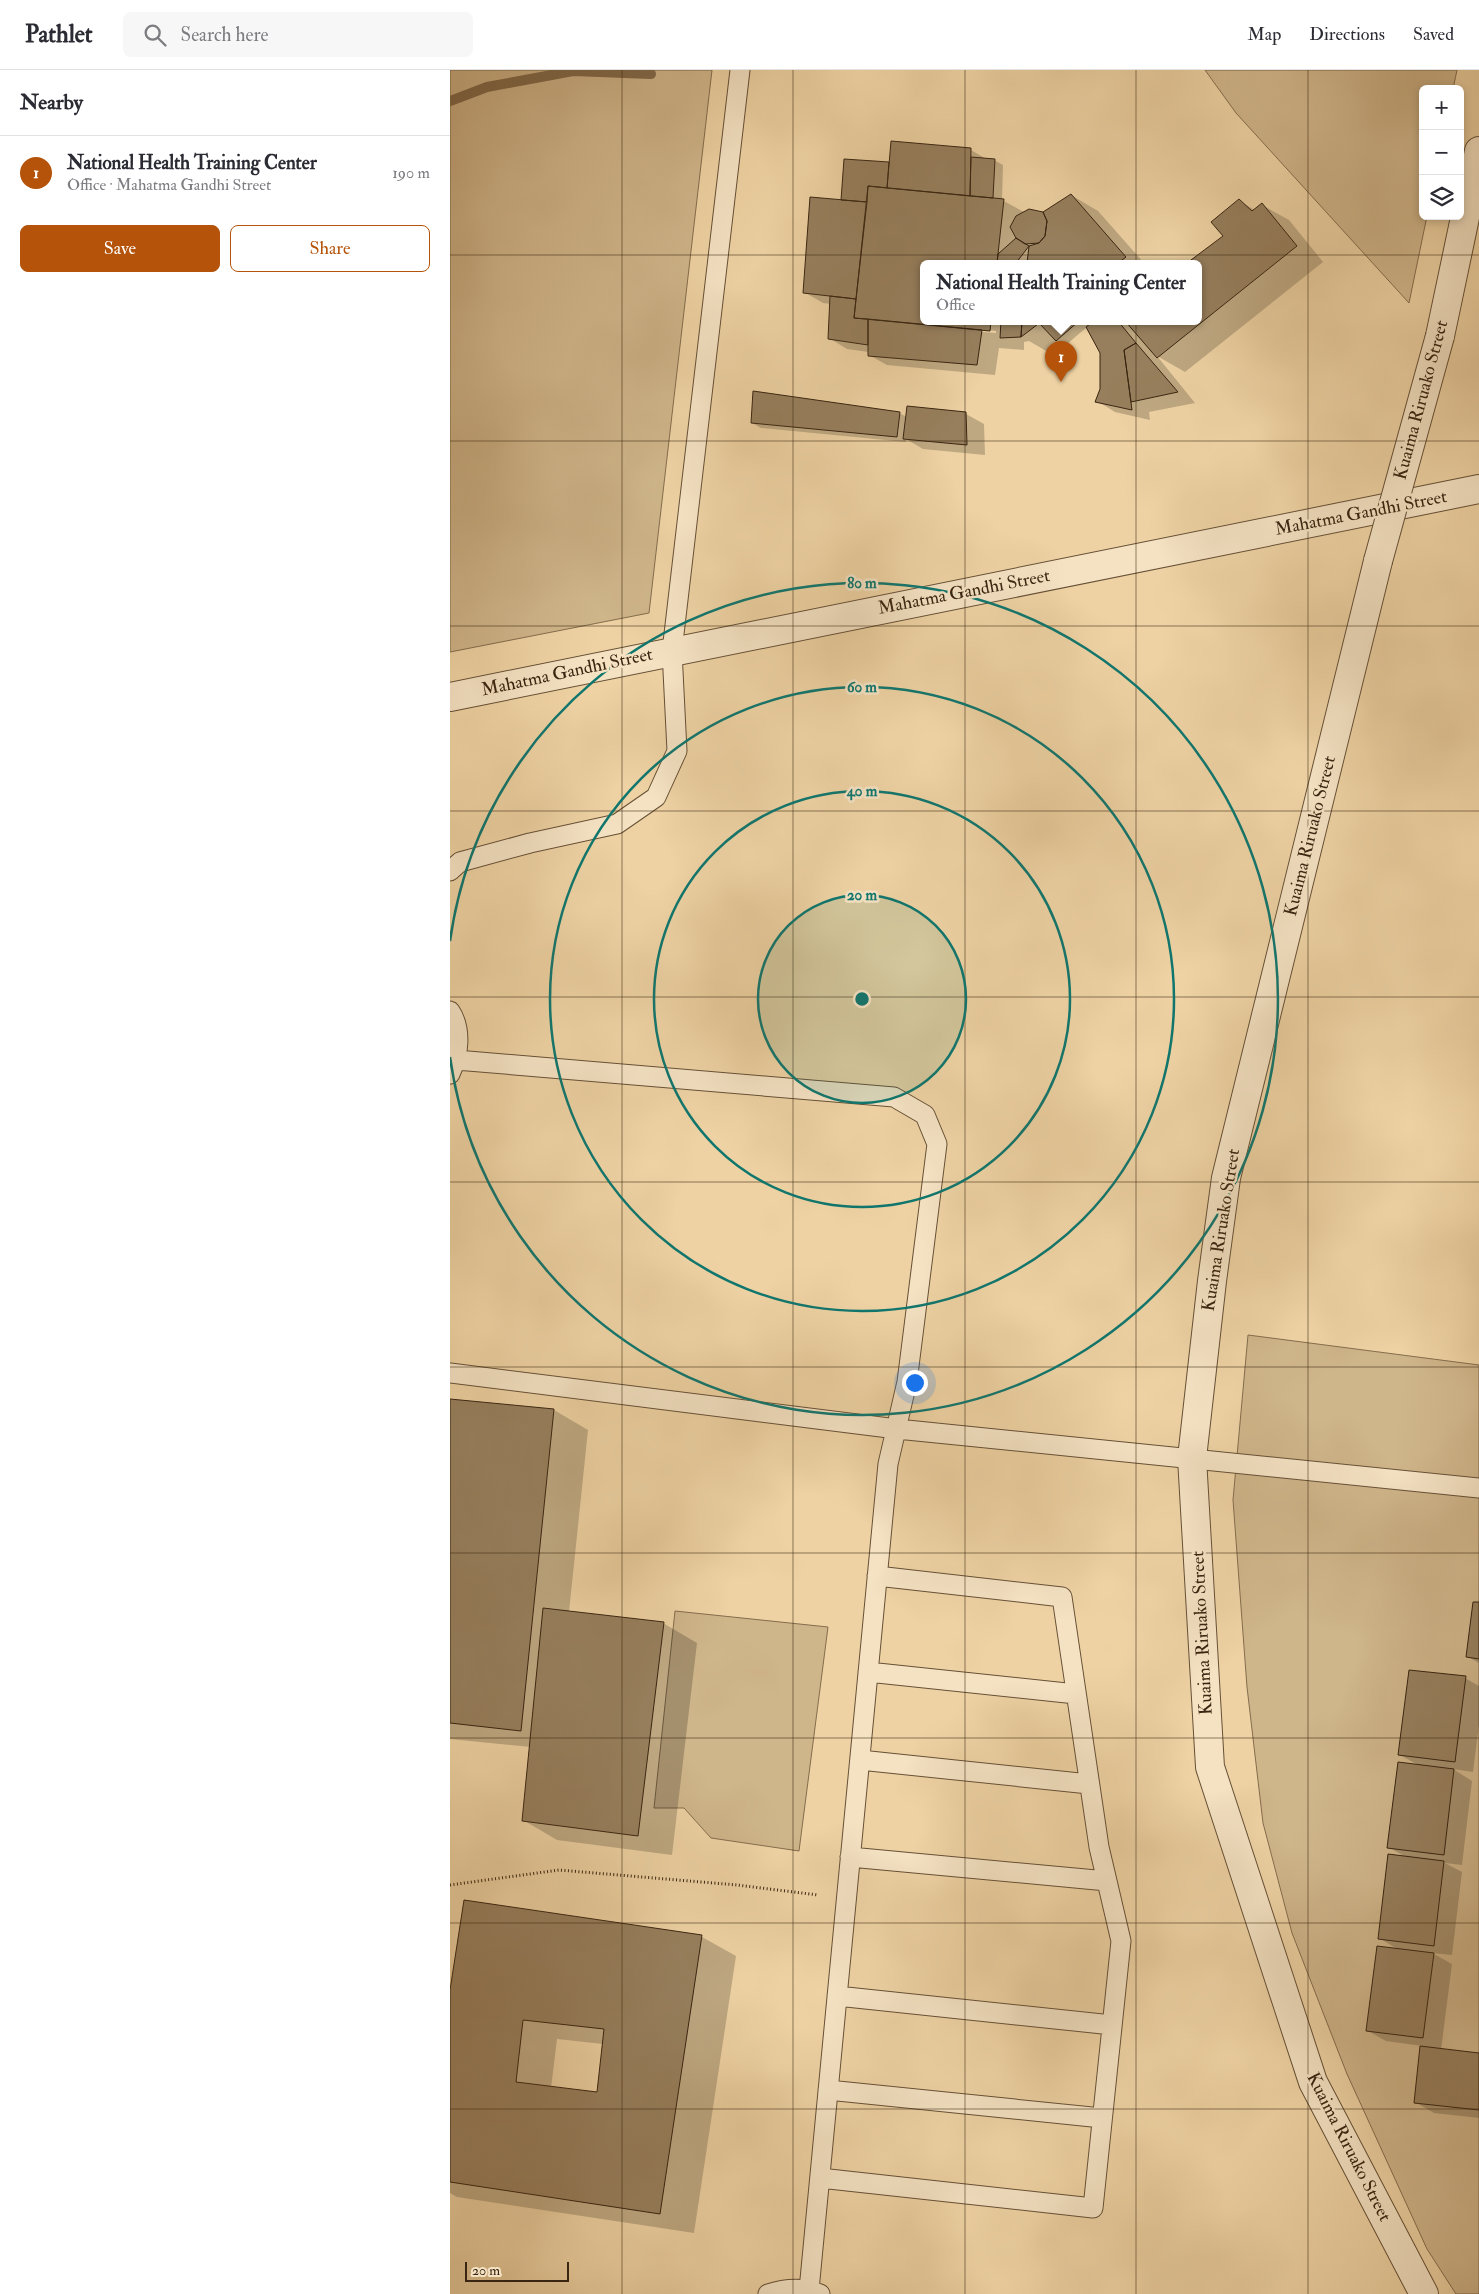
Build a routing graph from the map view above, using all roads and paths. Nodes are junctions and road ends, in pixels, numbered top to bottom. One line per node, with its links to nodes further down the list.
1 (740, 70): 4 (lane)
2 (1479, 152): 11 (street, Kuaima Riruako Street, bridge)
3 (1479, 489): 4 (street, Mahatma Gandhi Street)
4 (672, 651): 5 (street, Mahatma Gandhi Street); 6 (lane)
5 (450, 697)
6 (450, 871)
7 (450, 1011): 8 (lane)
8 (453, 1067): 10 (lane)
9 (450, 1373): 10 (lane)
10 (896, 1429): 11 (lane); 13 (lane)
11 (1192, 1458): 12 (lane); 29 (street, Kuaima Riruako Street)
12 (1479, 1488)
13 (877, 1576): 14 (lane); 15 (lane)
14 (868, 1672): 15 (lane); 16 (lane)
15 (1076, 1694): 17 (lane)
16 (860, 1760): 17 (lane); 18 (lane)
17 (1090, 1784): 19 (lane)
18 (850, 1856): 19 (lane); 21 (lane)
19 (1107, 1881): 23 (lane)
20 (450, 1885): 21 (path)
21 (846, 1898): 22 (lane)
22 (837, 1996): 23 (lane); 24 (lane)
23 (1112, 2025): 25 (lane)
24 (828, 2090): 25 (lane); 26 (lane)
25 (1102, 2118): 26 (lane)
26 (820, 2178): 27 (lane)
27 (815, 2292): 28 (lane)
28 (768, 2294)
29 (1424, 2294)

